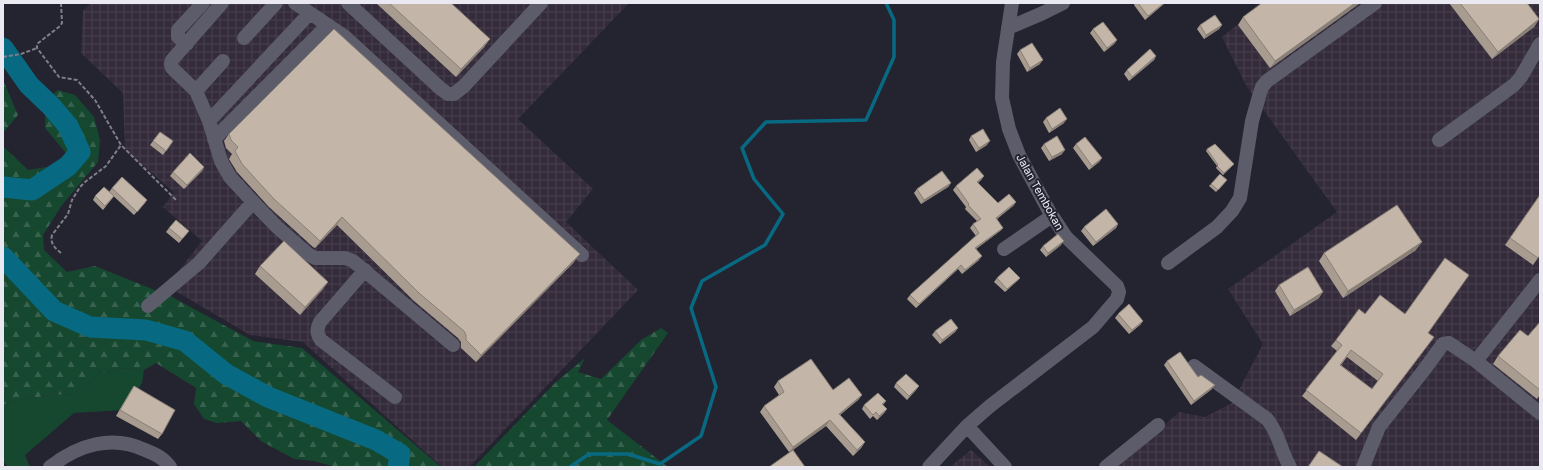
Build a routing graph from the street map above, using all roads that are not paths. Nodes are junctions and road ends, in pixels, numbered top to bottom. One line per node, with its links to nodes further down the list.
1 (203, 3): 14 (street)
2 (222, 3): 14 (street)
3 (276, 3): 13 (street)
4 (295, 3): 10 (street)
5 (348, 3): 6 (street)
6 (541, 3)
7 (1012, 3): 12 (street, Jalan Tembokan)
8 (1063, 3): 12 (street)
9 (1376, 3): 25 (street)
10 (309, 14): 11 (street); 18 (street)
11 (328, 25): 19 (street); 24 (street)
12 (1008, 28): 22 (street, Jalan Tembokan)
13 (244, 38)
14 (187, 44): 17 (street)
15 (1540, 44): 20 (street)
16 (223, 61): 17 (street)
17 (196, 91): 18 (street)
18 (209, 121): 19 (street)
19 (214, 139): 21 (street)
20 (1438, 140)
21 (253, 202): 26 (street); 28 (street)
22 (1052, 216): 23 (street); 35 (street, Jalan Tembokan)
23 (1004, 249)
24 (582, 255)
25 (1168, 263)
26 (364, 270): 29 (street); 32 (street)
27 (1540, 280): 30 (street)
28 (148, 306)
29 (453, 345)
30 (1476, 361): 33 (street); 42 (street)
31 (1194, 366): 41 (street)
32 (395, 397)
33 (1540, 413)
34 (1158, 425): 40 (street)
35 (967, 426): 38 (street, Jalan Tembokan); 39 (street)
36 (50, 467): 37 (street)
37 (170, 467)
38 (929, 467)
39 (1005, 467)
40 (1106, 467)
41 (1290, 467)
42 (1363, 467)

